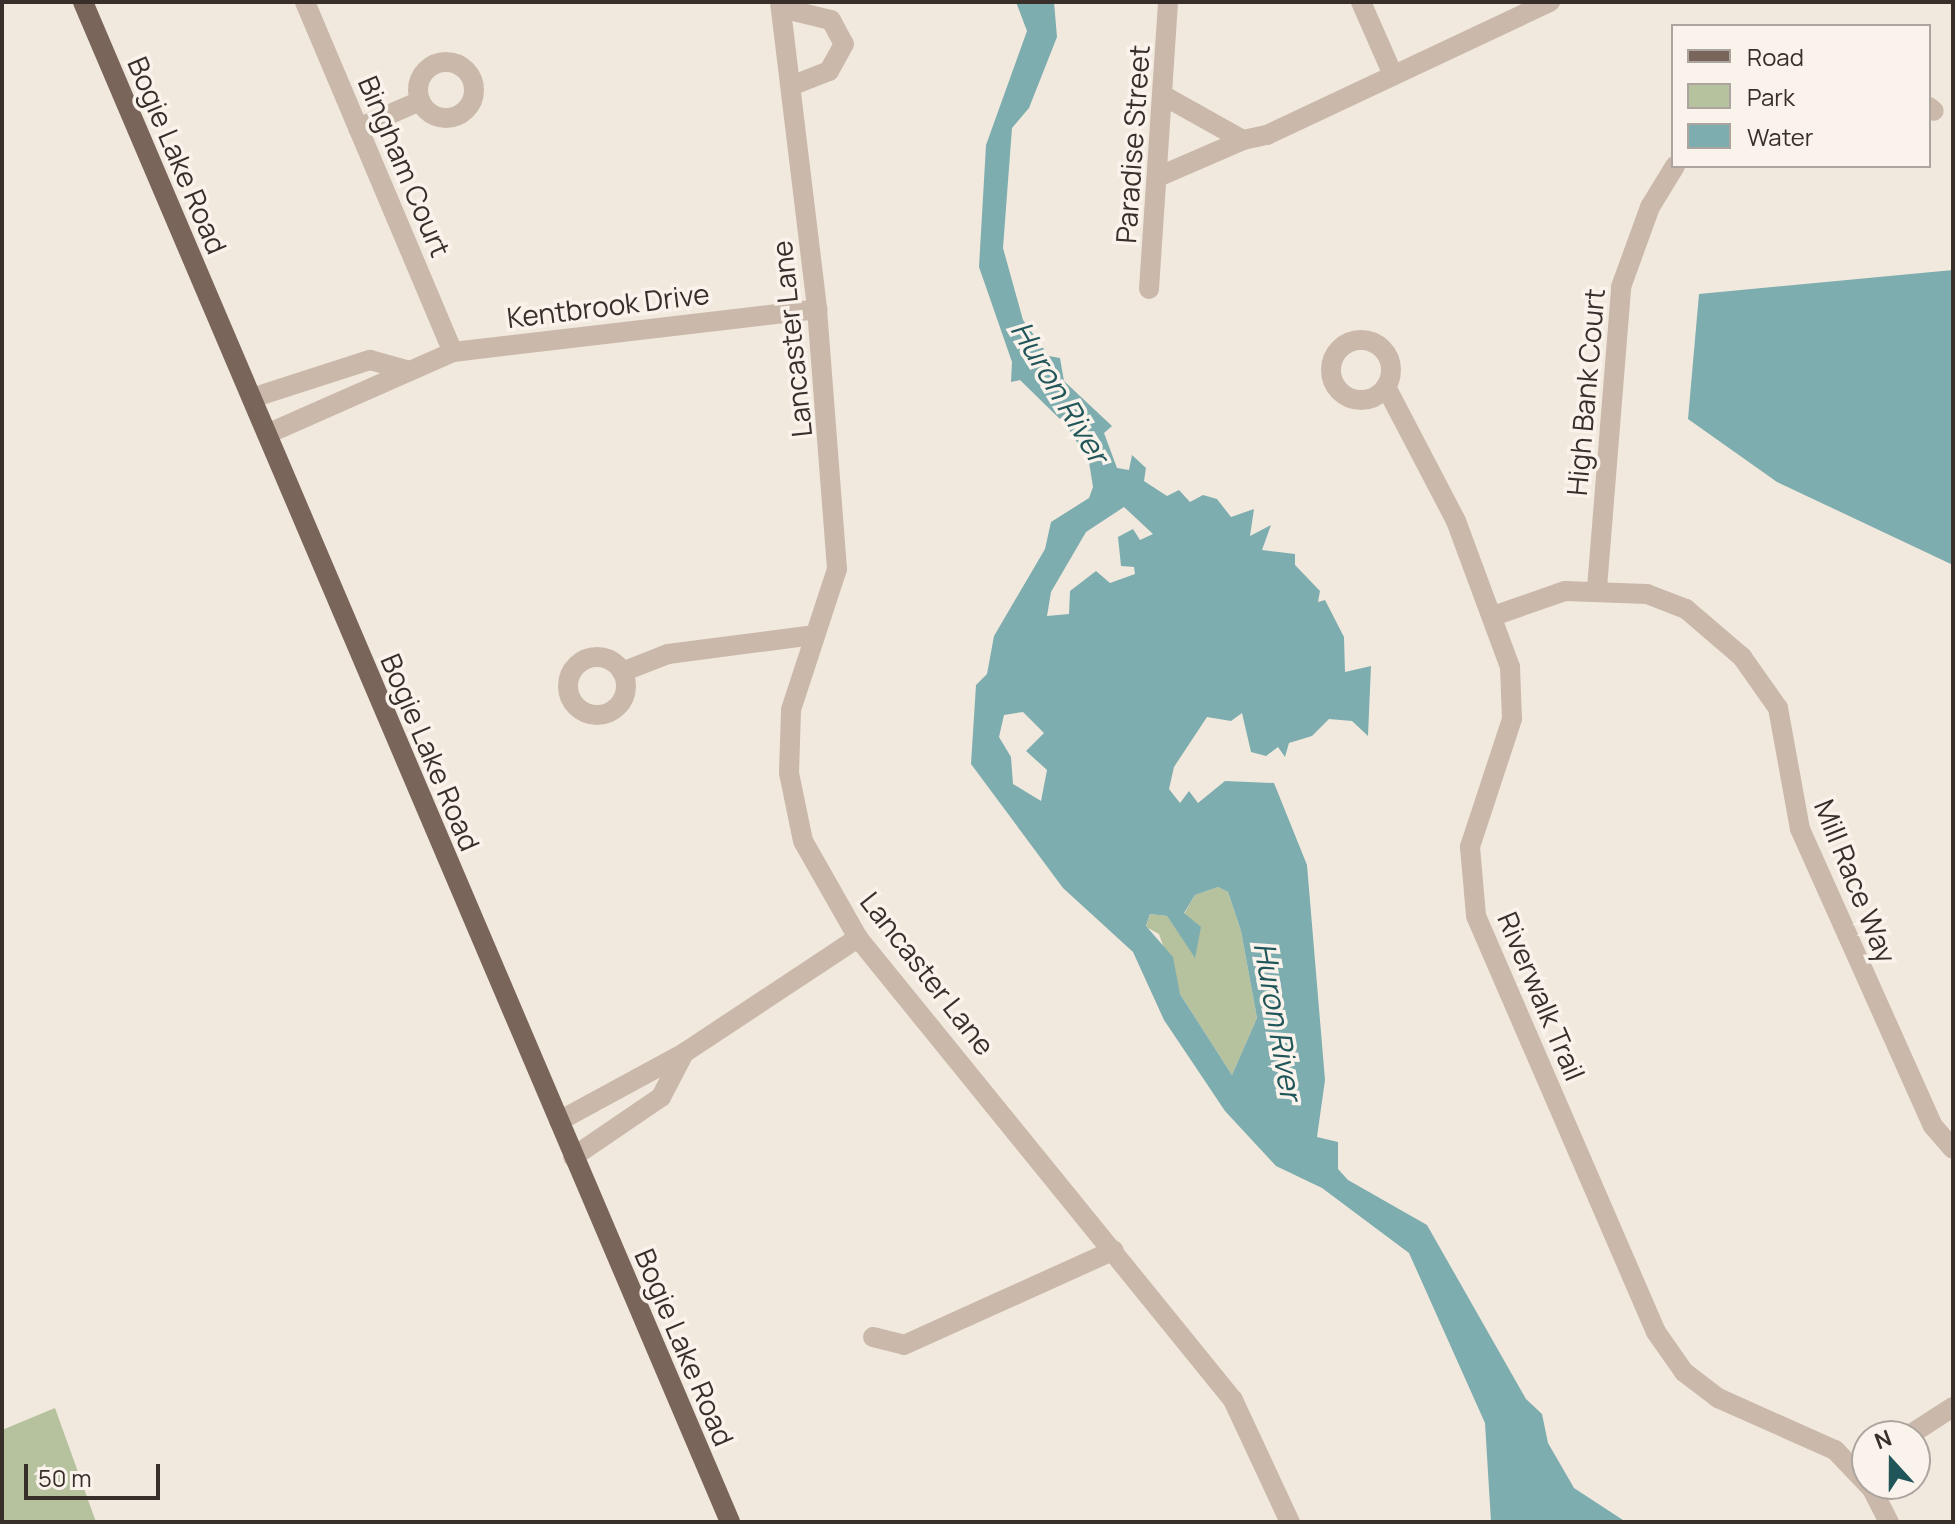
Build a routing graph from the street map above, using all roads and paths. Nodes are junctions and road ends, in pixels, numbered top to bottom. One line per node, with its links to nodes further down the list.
1 (83, 2): 20 (main road, Bogie Lake Road)
2 (305, 2): 11 (street, Bingham Court)
3 (1168, 2): 9 (street, Paradise Street)
4 (1361, 2): 7 (street)
5 (1550, 2): 7 (street)
6 (780, 5): 8 (street, Lancaster Lane); 8 (street, Lancaster Lane)
7 (1393, 75): 12 (street)
8 (791, 86): 16 (street, Lancaster Lane)
9 (1166, 97): 12 (street); 14 (street, Paradise Street)
10 (420, 101): 11 (street)
11 (358, 128): 17 (street, Bingham Court)
12 (1243, 140): 14 (street)
13 (1674, 168): 22 (street, High Bank Court)
14 (1160, 176): 15 (street, Paradise Street)
15 (1149, 289)
16 (817, 309): 17 (street, Kentbrook Drive); 24 (street, Lancaster Lane)
17 (453, 352): 18 (street, Kentbrook Drive)
18 (410, 371): 20 (street); 21 (street, Kentbrook Drive)
19 (1386, 387): 23 (street, Riverwalk Trail)
20 (252, 398): 21 (main road, Bogie Lake Road)
21 (267, 434): 28 (main road, Bogie Lake Road)
22 (1597, 588): 23 (street, Mill Race Way); 29 (street, Mill Race Way)
23 (1496, 615): 35 (street, Riverwalk Trail)
24 (815, 635): 25 (street); 26 (street, Lancaster Lane)
25 (622, 672)
26 (858, 938): 27 (street); 31 (street, Lancaster Lane)
27 (684, 1053): 28 (street); 30 (street)
28 (559, 1121): 30 (main road, Bogie Lake Road)
29 (1953, 1149)
30 (573, 1157): 37 (main road, Bogie Lake Road)
31 (1114, 1250): 32 (street); 38 (street, Lancaster Lane)
32 (873, 1337)
33 (1953, 1407): 34 (street)
34 (1931, 1421)
35 (1851, 1464)
36 (1878, 1500): 39 (street, Riverwalk Trail)
37 (730, 1522)
38 (1290, 1522)
39 (1889, 1522)

